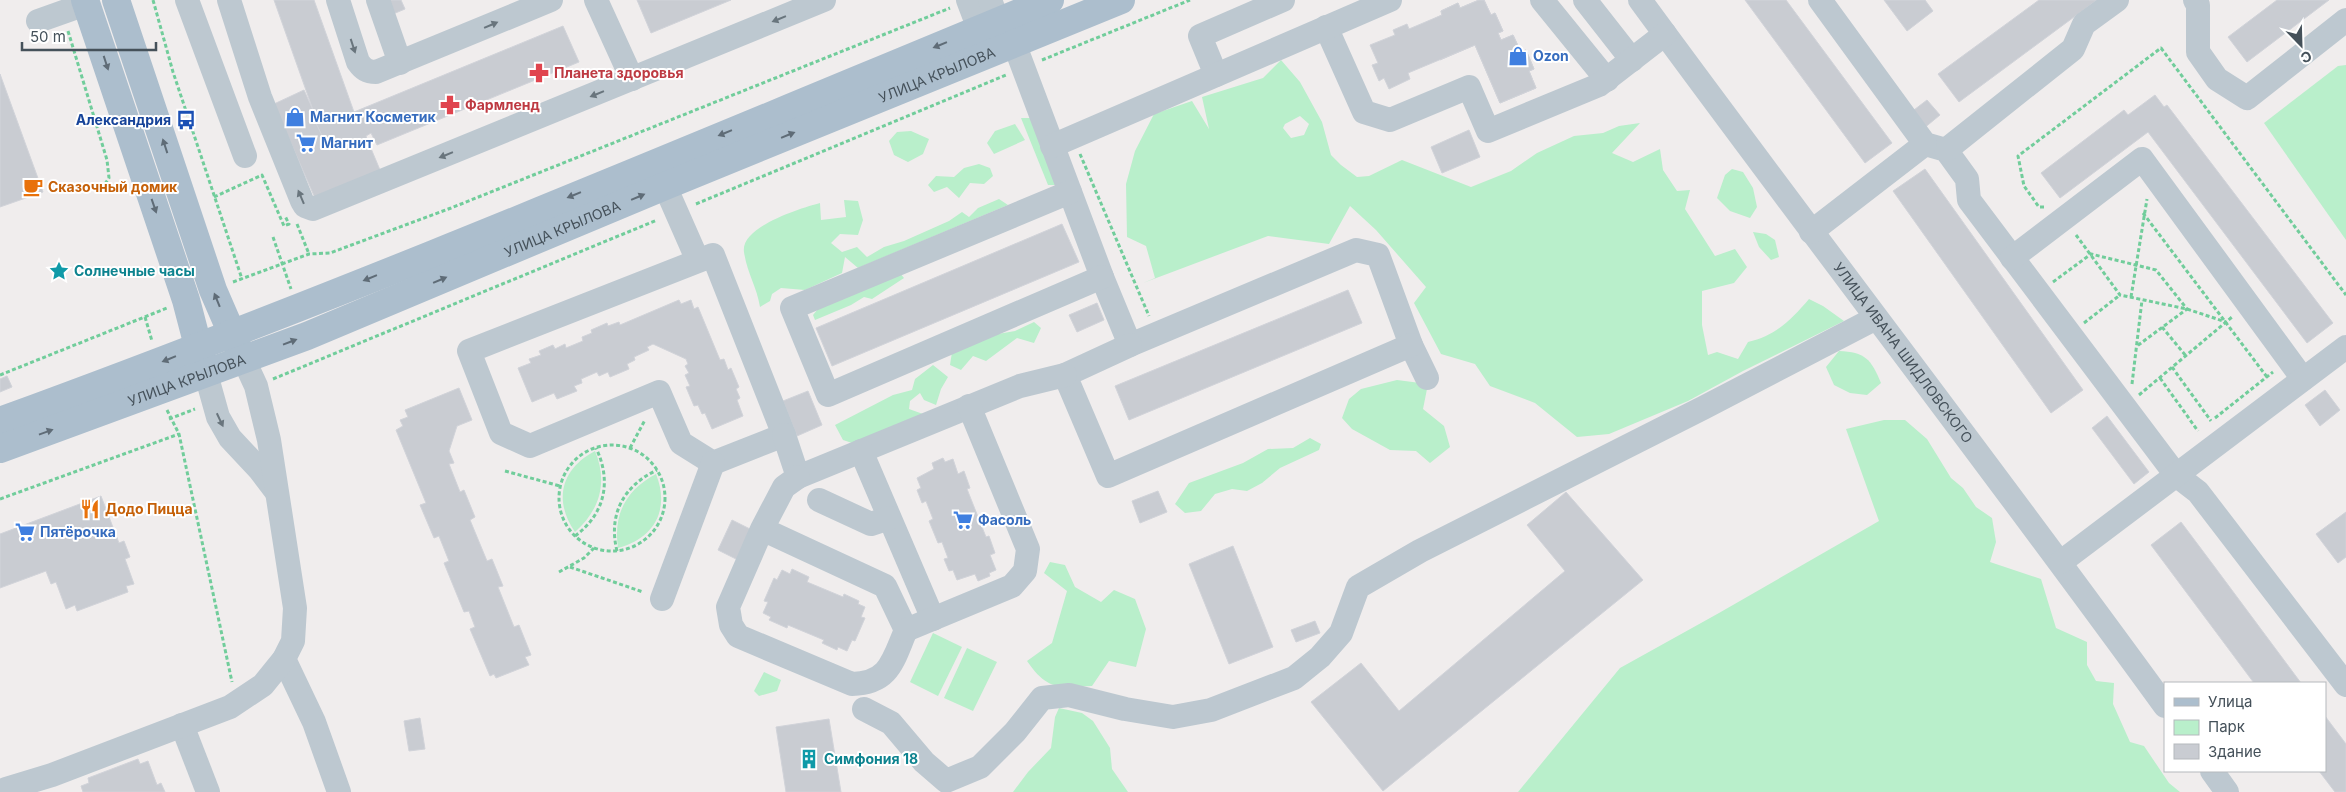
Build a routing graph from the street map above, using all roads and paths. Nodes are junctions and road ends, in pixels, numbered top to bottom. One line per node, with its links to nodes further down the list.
1 (116, 0): 52 (main road, one-way to 1)
2 (153, 0): 39 (path)
3 (187, 0): 34 (street)
4 (229, 0): 30 (street, one-way to 4)
5 (338, 0): 28 (street, one-way to 28)
6 (378, 0): 28 (street)
7 (551, 0): 28 (street, one-way to 7)
8 (596, 0): 30 (street)
9 (824, 0): 30 (street, one-way to 30)
10 (968, 0): 22 (street); 45 (path)
11 (1050, 0): 22 (main road, УЛИЦА КРЫЛОВА)
12 (1121, 0): 22 (main road, УЛИЦА КРЫЛОВА)
13 (1283, 0): 29 (street)
14 (1390, 0): 25 (street)
15 (1542, 0): 31 (street)
16 (1585, 0): 27 (street)
17 (1640, 0): 26 (street, УЛИЦА ИВАНА ШИДЛОВСКОГО)
18 (1820, 0): 33 (street)
19 (2117, 0): 33 (street)
20 (2199, 2): 23 (street)
21 (78, 6): 24 (street); 37 (path); 57 (main road, one-way to 57)
22 (1001, 18): 32 (street); 36 (main road, УЛИЦА КРЫЛОВА, one-way to 22); 65 (main road, УЛИЦА КРЫЛОВА, one-way to 65)
23 (2346, 20)
24 (38, 21)
25 (1326, 27): 29 (street); 31 (street)
26 (1665, 34): 27 (street); 44 (street, УЛИЦА ИВАНА ШИДЛОВСКОГО)
27 (1632, 60): 31 (street)
28 (400, 63)
29 (1216, 75): 32 (street)
30 (632, 79)
31 (1607, 80)
32 (1063, 142): 38 (street); 66 (path)
33 (1935, 148): 44 (street); 47 (street)
34 (245, 156)
35 (2154, 174): 41 (path); 42 (street); 59 (street)
36 (665, 186): 48 (street); 74 (main road, УЛИЦА КРЫЛОВА, one-way to 36)
37 (102, 188)
38 (1070, 192): 50 (street); 50 (street)
39 (214, 197): 40 (path); 51 (path)
40 (281, 206)
41 (2143, 213): 49 (path); 63 (path)
42 (2069, 214): 46 (path); 47 (street); 55 (path)
43 (295, 220): 45 (path)
44 (1811, 232): 62 (street, УЛИЦА ИВАНА ШИДЛОВСКОГО)
45 (308, 254): 51 (path)
46 (2090, 254): 49 (path); 53 (path); 54 (path)
47 (2012, 258): 53 (street)
48 (698, 261): 92 (street); 97 (street)
49 (2136, 265): 56 (path); 60 (path)
50 (1102, 277): 68 (street)
51 (242, 279): 52 (path)
52 (213, 290): 65 (main road, one-way to 52)
53 (2039, 293): 67 (street)
54 (2120, 295): 56 (path); 67 (path)
55 (2346, 296)
56 (2131, 297): 58 (path)
57 (186, 300): 61 (path); 71 (main road)
58 (2142, 300): 60 (path); 70 (path)
59 (2248, 303): 63 (path); 75 (street)
60 (2187, 308): 63 (path); 64 (path)
61 (145, 317): 76 (path); 79 (path)
62 (1876, 318): 111 (street, УЛИЦА ИВАНА ШИДЛОВСКОГО); 121 (street)
63 (2226, 322): 73 (path); 81 (path)
64 (2162, 327): 70 (path); 73 (path)
65 (231, 334): 71 (main road, УЛИЦА КРЫЛОВА); 74 (main road)
66 (1156, 334): 68 (street); 69 (street)
67 (2070, 334): 86 (street)
68 (1130, 345): 80 (street)
69 (1411, 345): 80 (street); 82 (street)
70 (2137, 346): 86 (path)
71 (198, 347): 76 (main road, УЛИЦА КРЫЛОВА, one-way to 76); 78 (main road)
72 (2346, 347): 84 (street)
73 (2186, 356): 77 (path)
74 (244, 360): 78 (main road, УЛИЦА КРЫЛОВА); 103 (street)
75 (2289, 360): 81 (path); 84 (street)
76 (159, 363): 88 (main road, УЛИЦА КРЫЛОВА)
77 (2172, 367): 83 (path); 89 (path)
78 (206, 374): 85 (main road, УЛИЦА КРЫЛОВА); 103 (street, one-way to 103)
79 (0, 375)
80 (1065, 375): 87 (street)
81 (2267, 377): 89 (path)
82 (1427, 378)
83 (2160, 378): 86 (path); 90 (path)
84 (2303, 379): 100 (street)
85 (161, 390): 91 (path); 95 (main road, УЛИЦА КРЫЛОВА, one-way to 85)
86 (2128, 405): 100 (street)
87 (969, 406): 96 (street); 115 (street)
88 (0, 421)
89 (2211, 421): 90 (path)
90 (2198, 431): 93 (path)
91 (179, 434): 104 (path); 119 (path)
92 (784, 435): 97 (street); 101 (street)
93 (2191, 436)
94 (596, 448): 99 (path); 102 (path); 108 (path)
95 (0, 449)
96 (861, 451): 101 (street); 106 (street)
97 (713, 463): 114 (street)
98 (505, 470): 102 (path)
99 (657, 470): 110 (path); 110 (path)
100 (2176, 475): 111 (street); 118 (street)
101 (798, 477): 107 (street)
102 (560, 486): 108 (path)
103 (276, 492): 117 (street)
104 (0, 499)
105 (819, 500): 106 (street)
106 (889, 518): 115 (street)
107 (762, 529): 116 (street); 116 (street)
108 (574, 536): 109 (path)
109 (594, 548): 110 (path); 112 (path)
110 (616, 551)
111 (2061, 562): 120 (street, УЛИЦА ИВАНА ШИДЛОВСКОГО)
112 (570, 567): 113 (path); 114 (path)
113 (559, 572)
114 (662, 599)
115 (933, 619): 116 (street)
116 (906, 630)
117 (284, 659): 119 (street); 127 (street)
118 (2346, 685)
119 (237, 702): 122 (street)
120 (2164, 705)
121 (864, 709)
122 (182, 725): 124 (street); 126 (street)
123 (2213, 772): 128 (street)
124 (55, 783): 125 (street)
125 (6, 789)
126 (208, 792)
127 (338, 792)
128 (2227, 792)

